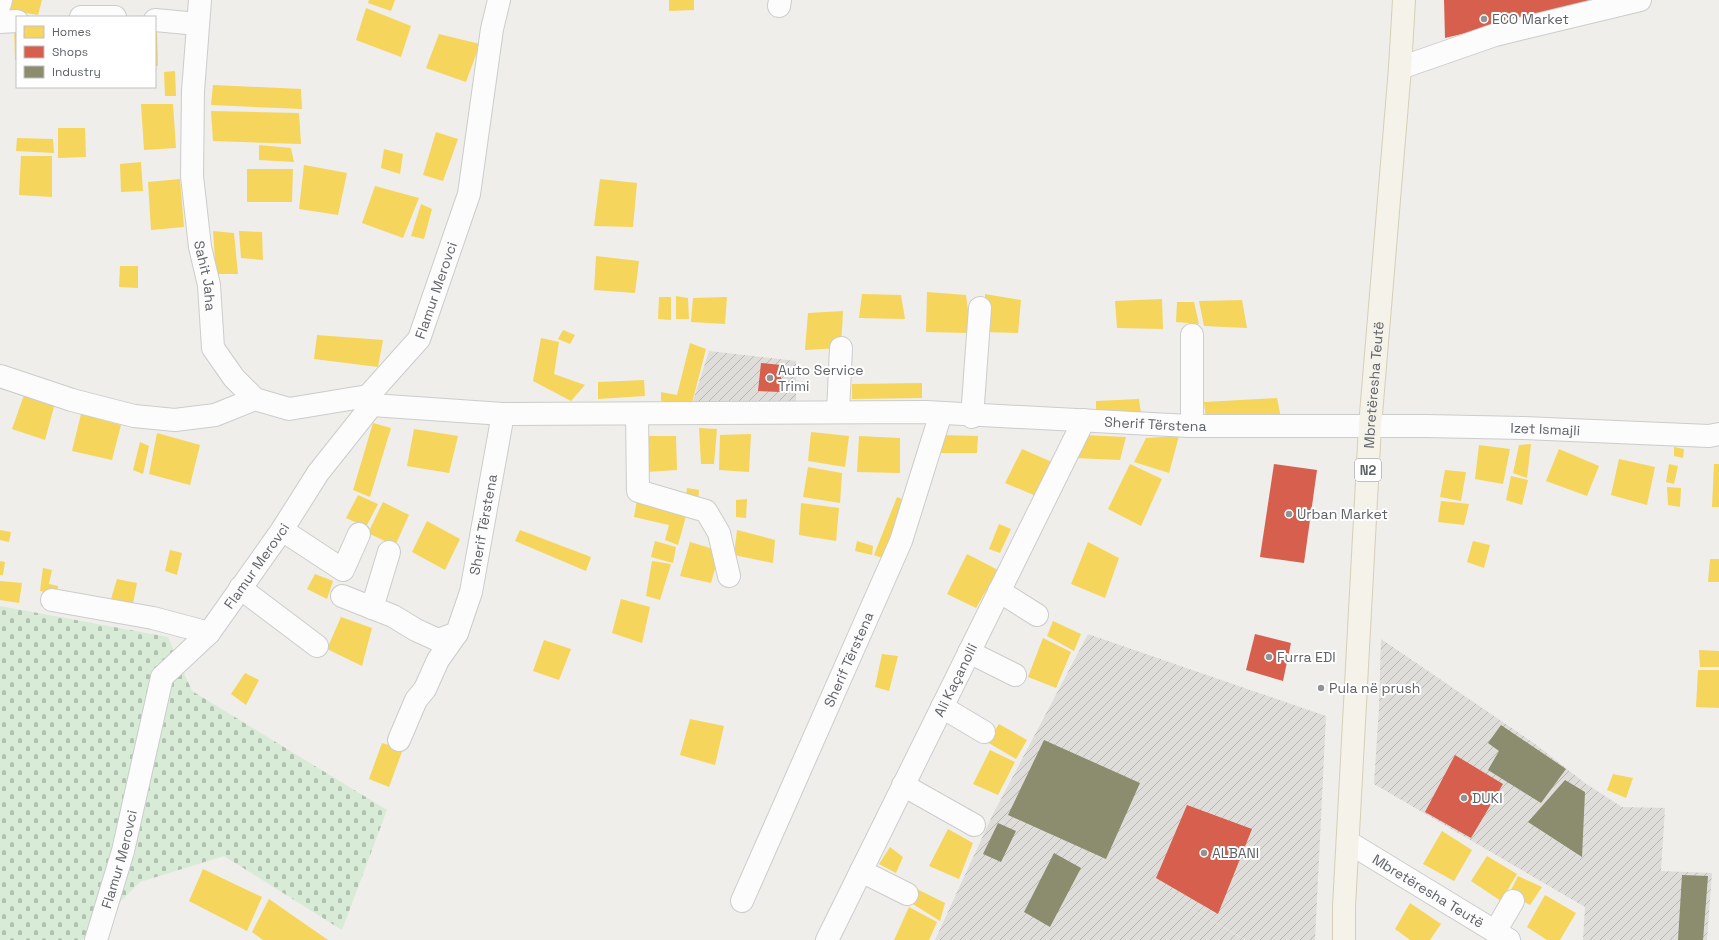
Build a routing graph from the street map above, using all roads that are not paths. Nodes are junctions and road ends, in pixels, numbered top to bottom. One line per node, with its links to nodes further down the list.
1 (1, 0): 6 (street)
2 (200, 0): 10 (street, Sahit Jaha)
3 (499, 0): 17 (street, Flamur Merovci)
4 (1404, 0): 11 (main road, Mbretëresha Teutë / N2)
5 (1640, 0): 11 (street)
6 (0, 4)
7 (156, 20): 10 (street)
8 (16, 21): 9 (street)
9 (0, 22)
10 (198, 24): 16 (street, Sahit Jaha)
11 (1400, 68): 25 (main road, Mbretëresha Teutë / N2)
12 (980, 308): 22 (street)
13 (1192, 335): 24 (street)
14 (841, 348): 18 (street)
15 (0, 376): 16 (street)
16 (255, 399): 17 (street, Sahit Jaha)
17 (370, 401): 20 (street, Sherif Tërstena); 27 (street, Flamur Merovci)
18 (838, 412): 19 (street, Sherif Tërstena); 21 (street, Sherif Tërstena)
19 (941, 413): 22 (street, Sherif Tërstena); 50 (street, Sherif Tërstena)
20 (503, 414): 21 (street, Sherif Tërstena); 38 (street, Sherif Tërstena)
21 (637, 414): 30 (street)
22 (972, 416): 23 (street, Sherif Tërstena)
23 (1084, 420): 24 (street, Sherif Tërstena); 32 (street, Ali Kaçanolli)
24 (1192, 426): 25 (street, Sherif Tërstena)
25 (1370, 426): 26 (street, Izet Ismajli); 47 (main road, Mbretëresha Teutë / N2)
26 (1719, 434)
27 (282, 530): 28 (street); 31 (street, Flamur Merovci)
28 (359, 534)
29 (389, 552): 35 (street)
30 (729, 576)
31 (240, 588): 37 (street, Flamur Merovci); 39 (street)
32 (999, 591): 36 (street); 40 (street, Ali Kaçanolli)
33 (342, 596): 35 (street)
34 (52, 600): 37 (street)
35 (372, 608): 38 (street)
36 (1038, 615)
37 (209, 633): 53 (street, Flamur Merovci)
38 (457, 633): 44 (street, Sherif Tërstena)
39 (317, 646)
40 (969, 652): 41 (street); 42 (street, Ali Kaçanolli)
41 (1015, 674)
42 (942, 707): 43 (street); 45 (street, Ali Kaçanolli)
43 (984, 732)
44 (399, 740)
45 (903, 785): 46 (street); 48 (street, Ali Kaçanolli)
46 (974, 826)
47 (1348, 842): 52 (street, Mbretëresha Teutë); 55 (main road, Mbretëresha Teutë / N2)
48 (861, 871): 49 (street); 54 (street, Ali Kaçanolli)
49 (907, 894)
50 (742, 901)
51 (1513, 901): 52 (street)
52 (1502, 936)
53 (96, 940)
54 (827, 940)
55 (1344, 940)

